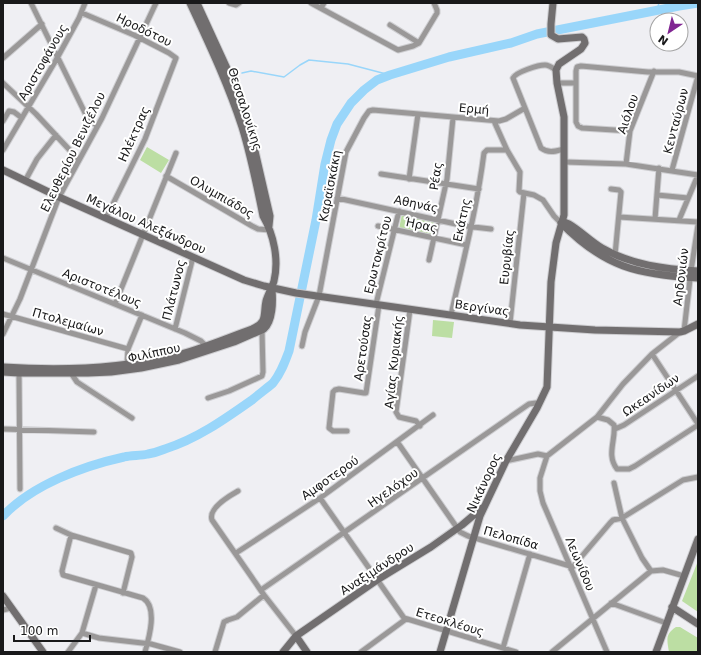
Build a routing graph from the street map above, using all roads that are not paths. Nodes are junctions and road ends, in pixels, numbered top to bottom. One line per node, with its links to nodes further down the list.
1 (32, 3): 12 (street)
2 (85, 3): 11 (street, Αριστοφάνους)
3 (156, 3): 14 (street, Ελευθερίου Βενιζέλου)
4 (190, 3): 15 (street, Θεσσαλονίκης)
5 (197, 3): 15 (street, Θεσσαλονίκης)
6 (311, 3): 10 (street)
7 (324, 3): 10 (street)
8 (434, 3): 16 (street)
9 (553, 3): 20 (street)
10 (321, 8): 16 (street)
11 (82, 13): 14 (street, Ηροδότου); 17 (street, Αριστοφάνους)
12 (42, 24): 17 (street); 19 (street)
13 (390, 25): 16 (street)
14 (139, 38): 18 (street, Ηροδότου); 33 (street, Ελευθερίου Βενιζέλου)
15 (211, 40): 69 (street, Θεσσαλονίκης)
16 (419, 43)
17 (58, 56): 26 (street, Αριστοφάνους); 33 (street)
18 (175, 56): 61 (street, Ηλέκτρας)
19 (3, 58)
20 (556, 70): 24 (street, Νικάνορος); 27 (street)
21 (651, 72): 22 (street); 25 (street); 34 (street, Αιόλου)
22 (698, 76): 45 (street, Κενταύρων)
23 (3, 83): 26 (street)
24 (557, 83): 25 (street); 36 (street, Νικάνορος)
25 (576, 83): 34 (street)
26 (29, 107): 29 (street, Αριστοφάνους); 35 (street)
27 (525, 108): 32 (street, Ερμή); 36 (street)
28 (418, 114): 30 (street, Ερμή); 49 (street); 57 (street, Καραϊσκάκη)
29 (22, 118): 31 (street); 37 (street, Αριστοφάνους)
30 (453, 118): 32 (street, Ερμή); 51 (street, Ρέας)
31 (3, 121)
32 (494, 121): 38 (street)
33 (97, 126): 40 (street, Ελευθερίου Βενιζέλου)
34 (630, 131): 42 (street, Αιόλου)
35 (56, 135): 40 (street); 50 (street)
36 (564, 149): 41 (street, Νικάνορος)
37 (3, 150)
38 (507, 150): 52 (street, Εκάτης); 54 (street)
39 (176, 153): 48 (street)
40 (79, 160): 56 (street, Ελευθερίου Βενιζέλου)
41 (565, 162): 42 (street); 65 (street, Νικάνορος)
42 (626, 164): 43 (street)
43 (659, 168): 45 (street); 55 (street)
44 (3, 170): 50 (street, Μεγάλου Αλεξάνδρου)
45 (672, 170): 47 (street)
46 (381, 174): 49 (street)
47 (698, 175): 58 (street)
48 (166, 176): 69 (street, Ολυμπιάδος); 72 (street)
49 (409, 179): 51 (street)
50 (25, 181): 56 (street, Μεγάλου Αλεξάνδρου)
51 (446, 185): 52 (street); 62 (street, Ρέας)
52 (479, 189): 68 (street, Εκάτης)
53 (611, 189): 60 (street)
54 (524, 193): 65 (street); 92 (street, Ευρυβίας)
55 (657, 195): 58 (street); 63 (street)
56 (59, 197): 61 (street, Μεγάλου Αλεξάνδρου); 79 (street, Ελευθερίου Βενιζέλου)
57 (337, 198): 59 (street, Αθηνάς); 84 (street, Καραϊσκάκη)
58 (688, 198): 64 (street)
59 (399, 211): 62 (street, Αθηνάς); 70 (street, Ερωτοκρίτου)
60 (619, 217): 63 (street); 75 (street)
61 (106, 218): 72 (street, Μεγάλου Αλεξάνδρου)
62 (439, 219): 68 (street, Αθηνάς); 73 (street, Ρέας)
63 (655, 219): 64 (street)
64 (678, 220): 66 (street)
65 (561, 223): 75 (street); 80 (street); 94 (street, Νικάνορος)
66 (698, 223): 80 (street, Αηδονιών)
67 (378, 226): 70 (street, Ήρας)
68 (471, 226): 71 (street, Αθηνάς); 74 (street, Εκάτης)
69 (269, 228): 82 (street, Θεσσαλονίκης)
70 (395, 229): 73 (street, Ήρας); 86 (street, Ερωτοκρίτου)
71 (491, 229)
72 (143, 234): 76 (street, Μεγάλου Αλεξάνδρου); 85 (street)
73 (435, 238): 74 (street, Ήρας); 78 (street, Ρέας)
74 (467, 245): 90 (street, Εκάτης)
75 (615, 255): 80 (street)
76 (193, 257): 82 (street, Μεγάλου Αλεξάνδρου); 95 (street, Πλάτωνος)
77 (3, 258): 79 (street, Αριστοτέλους)
78 (430, 260)
79 (31, 269): 85 (street, Αριστοτέλους); 91 (street, Ελευθερίου Βενιζέλου)
80 (693, 273): 81 (street); 97 (street, Αηδονιών)
81 (698, 278)
82 (272, 289): 83 (street, Μεγάλου Αλεξάνδρου); 96 (street); 100 (street, Φιλίππου)
83 (286, 291): 84 (street, Βεργίνας)
84 (318, 296): 86 (street, Βεργίνας); 101 (street, Καραϊσκάκη)
85 (115, 304): 89 (street, Αριστοτέλους)
86 (377, 305): 87 (street, Βεργίνας); 122 (street, Αρετούσας)
87 (410, 310): 90 (street, Βεργίνας); 118 (street, Αγίας Κυριακής)
88 (3, 314): 91 (street, Πτολεμαίων)
89 (142, 315): 95 (street, Αριστοτέλους); 102 (street)
90 (450, 315): 92 (street, Βεργίνας)
91 (12, 316): 98 (street, Ελευθερίου Βενιζέλου); 102 (street, Πτολεμαίων)
92 (510, 323): 94 (street, Βεργίνας)
93 (698, 324): 97 (street)
94 (550, 327): 97 (street, Βεργίνας); 126 (street, Νικάνορος)
95 (175, 329): 99 (street, Αριστοτέλους)
96 (262, 330): 108 (street, Φιλίππου); 112 (street)
97 (682, 332): 104 (street)
98 (3, 334)
99 (192, 337): 100 (street, Αριστοτέλους); 103 (street)
100 (205, 345): 103 (street, Φιλίππου)
101 (302, 346)
102 (128, 349): 105 (street)
103 (192, 350): 105 (street, Φιλίππου)
104 (652, 354): 111 (street); 115 (street)
105 (127, 364): 106 (street, Φιλίππου)
106 (3, 367)
107 (3, 372): 109 (street, Φιλίππου)
108 (71, 373): 109 (street, Φιλίππου); 116 (street)
109 (19, 374): 121 (street)
110 (698, 376): 111 (street, Ωκεανίδων)
111 (676, 390): 117 (street); 119 (street, Ωκεανίδων)
112 (208, 398)
113 (536, 403): 128 (street, Ηγελόχου)
114 (433, 415): 118 (street, Αμφοτερού)
115 (597, 416): 119 (street); 125 (street)
116 (132, 418)
117 (698, 424): 119 (street)
118 (420, 426): 124 (street, Αμφοτερού)
119 (615, 428)
120 (3, 429): 121 (street)
121 (19, 430): 123 (street); 130 (street)
122 (347, 431)
123 (94, 432)
124 (398, 442): 128 (street, Πελοπίδα); 132 (street, Αμφοτερού)
125 (547, 456): 126 (street); 145 (street, Λεωνίδου)
126 (506, 461): 133 (street, Νικάνορος)
127 (698, 476): 134 (street)
128 (422, 479): 136 (street, Πελοπίδα); 137 (street, Ηγελόχου)
129 (614, 483): 134 (street)
130 (20, 489)
131 (238, 491): 142 (street)
132 (320, 498): 137 (street, Ετεοκλέους); 142 (street, Αμφοτερού)
133 (485, 505): 136 (street, Αναξιμάνδρου); 139 (street, Νικάνορος)
134 (621, 518): 145 (street); 146 (street)
135 (56, 528): 138 (street)
136 (457, 529): 139 (street, Πελοπίδα); 148 (street, Αναξιμάνδρου)
137 (344, 533): 148 (street, Ετεοκλέους); 151 (street, Ηγελόχου)
138 (71, 535): 149 (street); 150 (street)
139 (473, 538): 143 (street, Πελοπίδα); 161 (street, Νικάνορος)
140 (698, 539): 144 (street)
141 (698, 550): 144 (street)
142 (236, 553): 151 (street)
143 (530, 554): 145 (street, Πελοπίδα); 165 (street)
144 (691, 558): 147 (street)
145 (571, 567): 157 (street, Λεωνίδου)
146 (651, 571): 147 (street); 153 (street)
147 (684, 576): 154 (street)
148 (377, 580): 158 (street, Ετεοκλέους); 163 (street, Αναξιμάνδρου)
149 (96, 585): 150 (street); 162 (street)
150 (123, 593): 164 (street)
151 (263, 593): 163 (street); 171 (street, Ηγελόχου)
152 (3, 596): 155 (street)
153 (611, 603): 157 (street); 159 (street)
154 (672, 607): 159 (street); 160 (street)
155 (11, 608): 156 (street); 167 (street)
156 (3, 610)
157 (592, 618): 176 (street); 177 (street, Λεωνίδου)
158 (406, 619): 161 (street, Ετεοκλέους); 173 (street)
159 (666, 623): 178 (street)
160 (698, 624)
161 (446, 631): 165 (street, Ετεοκλέους); 174 (street, Νικάνορος)
162 (82, 633): 164 (street); 168 (street)
163 (296, 636): 166 (street, Αναξιμάνδρου); 172 (street)
164 (147, 643): 169 (street); 170 (street)
165 (503, 648): 175 (street, Ετεοκλέους)
166 (286, 651)
167 (43, 652)
168 (68, 652)
169 (145, 652)
170 (180, 652)
171 (215, 652)
172 (307, 652)
173 (361, 652)
174 (440, 652)
175 (516, 652)
176 (552, 652)
177 (607, 652)
178 (656, 652)

